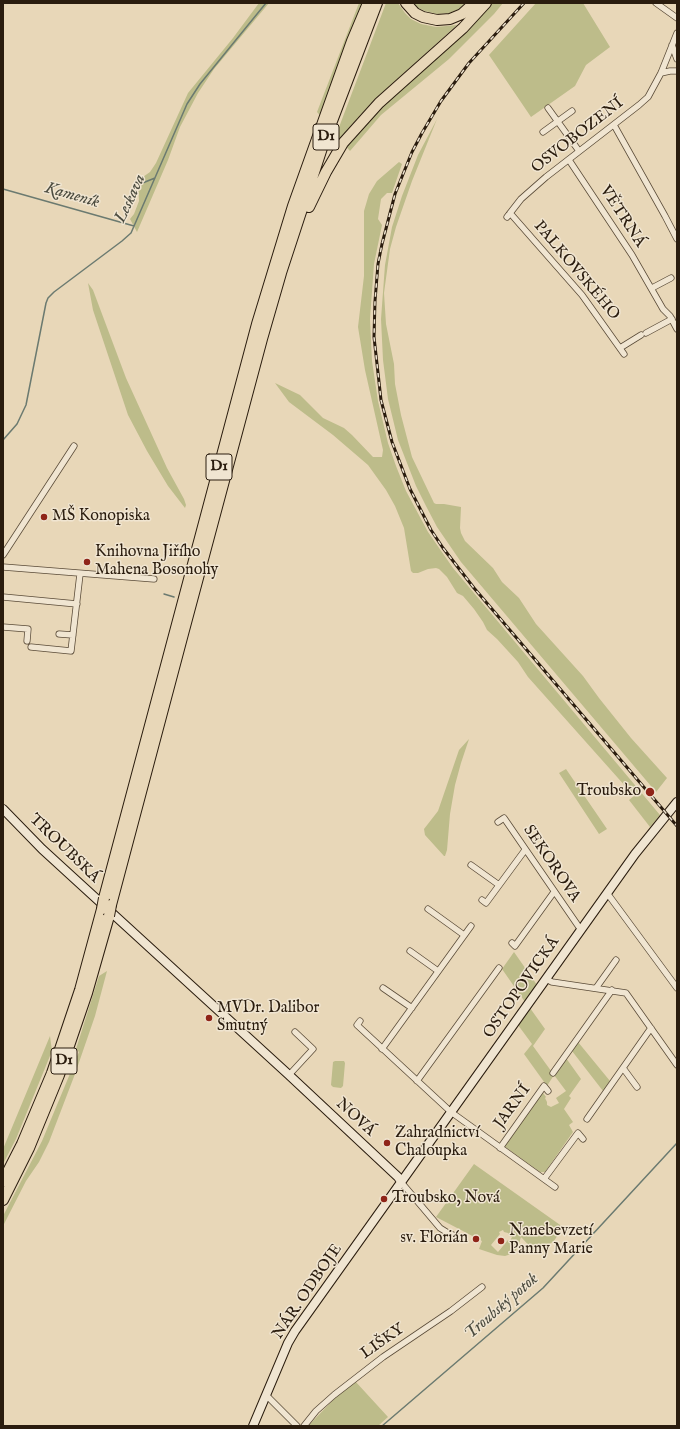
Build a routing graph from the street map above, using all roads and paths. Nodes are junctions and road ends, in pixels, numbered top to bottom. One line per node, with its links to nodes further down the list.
1 (363, 3): 10 (highway)
2 (368, 3): 10 (highway, D1)
3 (377, 3): 24 (highway, D1)
4 (406, 3): 5 (highway)
5 (474, 3)
6 (486, 3): 24 (highway)
7 (656, 3): 8 (street)
8 (677, 18)
9 (677, 33): 11 (street, OSVOBOZENÍ)
10 (352, 41): 52 (highway, D1)
11 (672, 45): 12 (street); 13 (street, OSVOBOZENÍ)
12 (677, 59)
13 (663, 71): 14 (street); 18 (street, OSVOBOZENÍ)
14 (677, 71)
15 (548, 108): 17 (street)
16 (572, 111): 17 (street)
17 (557, 122): 19 (street); 20 (street)
18 (614, 125): 20 (street, OSVOBOZENÍ); 23 (street)
19 (543, 132)
20 (579, 152): 21 (street, OSVOBOZENÍ)
21 (569, 160): 22 (street, OSVOBOZENÍ); 26 (street, VĚTRNÁ)
22 (509, 215): 29 (street, PALKOVSKÉHO)
23 (677, 239)
24 (281, 273): 52 (highway, D1)
25 (671, 278): 26 (street)
26 (652, 288): 27 (street, VĚTRNÁ)
27 (672, 319): 28 (street, VĚTRNÁ); 29 (street)
28 (677, 329)
29 (620, 348): 30 (street, PALKOVSKÉHO)
30 (624, 354)
31 (74, 446): 32 (street)
32 (3, 555)
33 (3, 567): 34 (street)
34 (80, 574): 35 (street); 37 (street)
35 (154, 579)
36 (3, 597): 37 (street)
37 (77, 604): 40 (street)
38 (3, 627): 41 (street)
39 (59, 634): 40 (street)
40 (73, 635): 42 (street)
41 (27, 641)
42 (31, 647)
43 (677, 802): 50 (street, OSTOPOVICKÁ)
44 (3, 809): 52 (street, TROUBSKÁ)
45 (498, 822): 46 (street, SEKOROVA)
46 (525, 850): 48 (street); 49 (street, SEKOROVA)
47 (471, 865): 48 (street)
48 (499, 885): 51 (street)
49 (554, 892): 55 (street, SEKOROVA); 57 (street)
50 (607, 893): 55 (street, OSTOPOVICKÁ); 66 (street)
51 (482, 900)
52 (107, 907): 63 (street, TROUBSKÁ); 85 (highway, D1); 88 (highway, D1)
53 (428, 909): 56 (street)
54 (471, 926): 56 (street)
55 (580, 930): 62 (street, OSTOPOVICKÁ)
56 (464, 935): 61 (street)
57 (512, 943)
58 (410, 951): 61 (street)
59 (616, 960): 65 (street)
60 (499, 968): 77 (street)
61 (438, 971): 68 (street)
62 (546, 979): 65 (street); 80 (street, OSTOPOVICKÁ)
63 (189, 984): 76 (street, NOVÁ)
64 (384, 988): 68 (street)
65 (596, 988): 67 (street)
66 (677, 988)
67 (612, 990): 70 (street); 75 (street)
68 (412, 1008): 72 (street)
69 (360, 1021): 72 (street)
70 (651, 1028): 73 (street); 74 (street)
71 (295, 1032): 76 (street)
72 (382, 1049): 77 (street)
73 (677, 1065)
74 (623, 1068): 79 (street); 81 (street)
75 (553, 1073)
76 (288, 1075): 86 (street, NOVÁ)
77 (418, 1081): 80 (street)
78 (546, 1087): 83 (street, JARNÍ)
79 (637, 1087)
80 (451, 1112): 83 (street); 86 (street, OSTOPOVICKÁ)
81 (587, 1119)
82 (583, 1139): 84 (street)
83 (500, 1148): 84 (street)
84 (544, 1179): 87 (street)
85 (3, 1181)
86 (401, 1182): 89 (street); 91 (street, NÁR. ODBOJE)
87 (555, 1187)
88 (3, 1200)
89 (458, 1237)
90 (482, 1287): 94 (street, LIŠKY)
91 (266, 1395): 92 (street, NÁR. ODBOJE); 93 (street)
92 (254, 1426)
93 (297, 1426)
94 (304, 1426)

